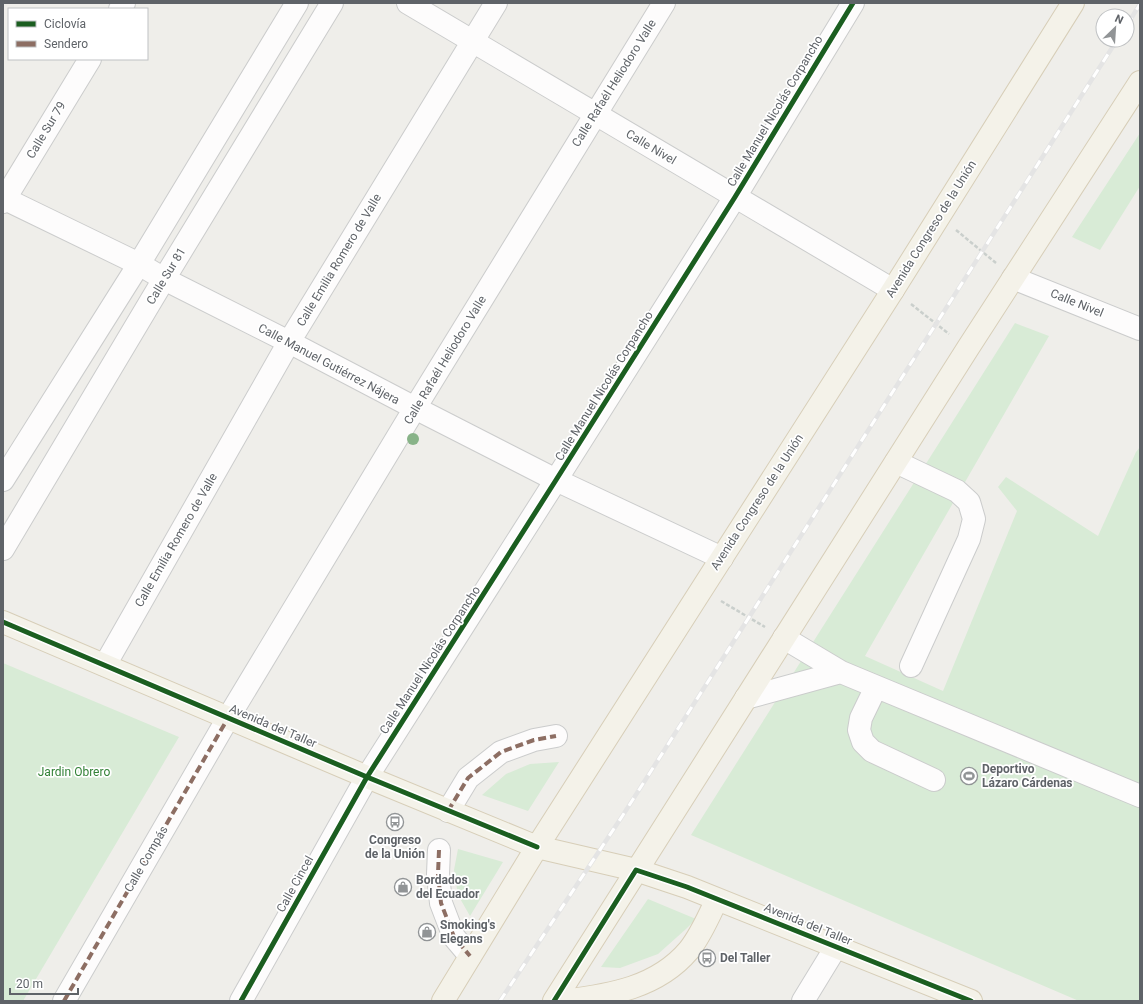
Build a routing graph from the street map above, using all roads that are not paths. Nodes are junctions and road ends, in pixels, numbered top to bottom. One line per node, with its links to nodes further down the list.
1 (297, 3): 14 (street)
2 (332, 3): 16 (street, Calle Sur 81)
3 (408, 3): 8 (street, Calle Nivel)
4 (496, 3): 8 (street, Calle Emilia Romero de Valle)
5 (664, 3): 11 (street, Calle Rafaél Heliodoro Valle)
6 (853, 3): 12 (street, Calle Manuel Nicolás Corpancho)
7 (1072, 3): 17 (main road, Avenida Congreso de la Unión)
8 (473, 41): 11 (street, Calle Nivel); 19 (street, Calle Emilia Romero de Valle)
9 (89, 60): 13 (street, Calle Sur 79)
10 (1140, 82): 15 (main road)
11 (595, 113): 12 (street, Calle Nivel); 20 (street, Calle Rafaél Heliodoro Valle)
12 (735, 197): 17 (street, Calle Nivel); 23 (street, Calle Manuel Nicolás Corpancho)
13 (4, 199): 14 (street, Calle Manuel Gutiérrez Nájera)
14 (139, 264): 16 (street, Calle Manuel Gutiérrez Nájera); 22 (street)
15 (1013, 278): 18 (street, Calle Nivel); 21 (main road)
16 (164, 279): 19 (street, Calle Manuel Gutiérrez Nájera); 24 (street, Calle Sur 81)
17 (893, 290): 25 (main road, Avenida Congreso de la Unión)
18 (1140, 329)
19 (289, 342): 20 (street, Calle Manuel Gutiérrez Nájera); 28 (street, Calle Emilia Romero de Valle)
20 (415, 408): 23 (street, Calle Manuel Gutiérrez Nájera); 33 (street, Calle Rafaél Heliodoro Valle)
21 (896, 462): 27 (main road); 29 (street)
22 (3, 480)
23 (556, 480): 25 (street, Calle Manuel Gutiérrez Nájera); 35 (street, Calle Manuel Nicolás Corpancho)
24 (3, 549)
25 (722, 558): 39 (main road, Avenida Congreso de la Unión)
26 (3, 622): 28 (main road, Avenida del Taller)
27 (784, 638): 30 (street); 32 (main road)
28 (104, 665): 33 (main road, Avenida del Taller)
29 (911, 666)
30 (841, 672): 31 (street); 32 (street)
31 (876, 687): 36 (street); 37 (street)
32 (746, 698): 41 (main road)
33 (228, 718): 35 (main road, Avenida del Taller); 45 (street, Calle Compás)
34 (556, 736): 38 (street)
35 (367, 777): 38 (main road, Avenida del Taller); 46 (street, Calle Cincel)
36 (934, 780)
37 (1140, 796)
38 (448, 811): 39 (main road, Avenida del Taller)
39 (537, 847): 41 (main road, Avenida del Taller); 44 (main road, Avenida Congreso de la Unión)
40 (439, 850): 44 (street)
41 (636, 870): 42 (main road, Avenida del Taller); 48 (main road)
42 (717, 899): 43 (main road, Avenida del Taller); 49 (main road)
43 (836, 947): 50 (street); 51 (main road, Avenida del Taller)
44 (470, 956): 47 (main road, Avenida Congreso de la Unión)
45 (64, 1001)
46 (241, 1001)
47 (443, 1001)
48 (554, 1001)
49 (564, 1001)
50 (803, 1001)
51 (970, 1001)

